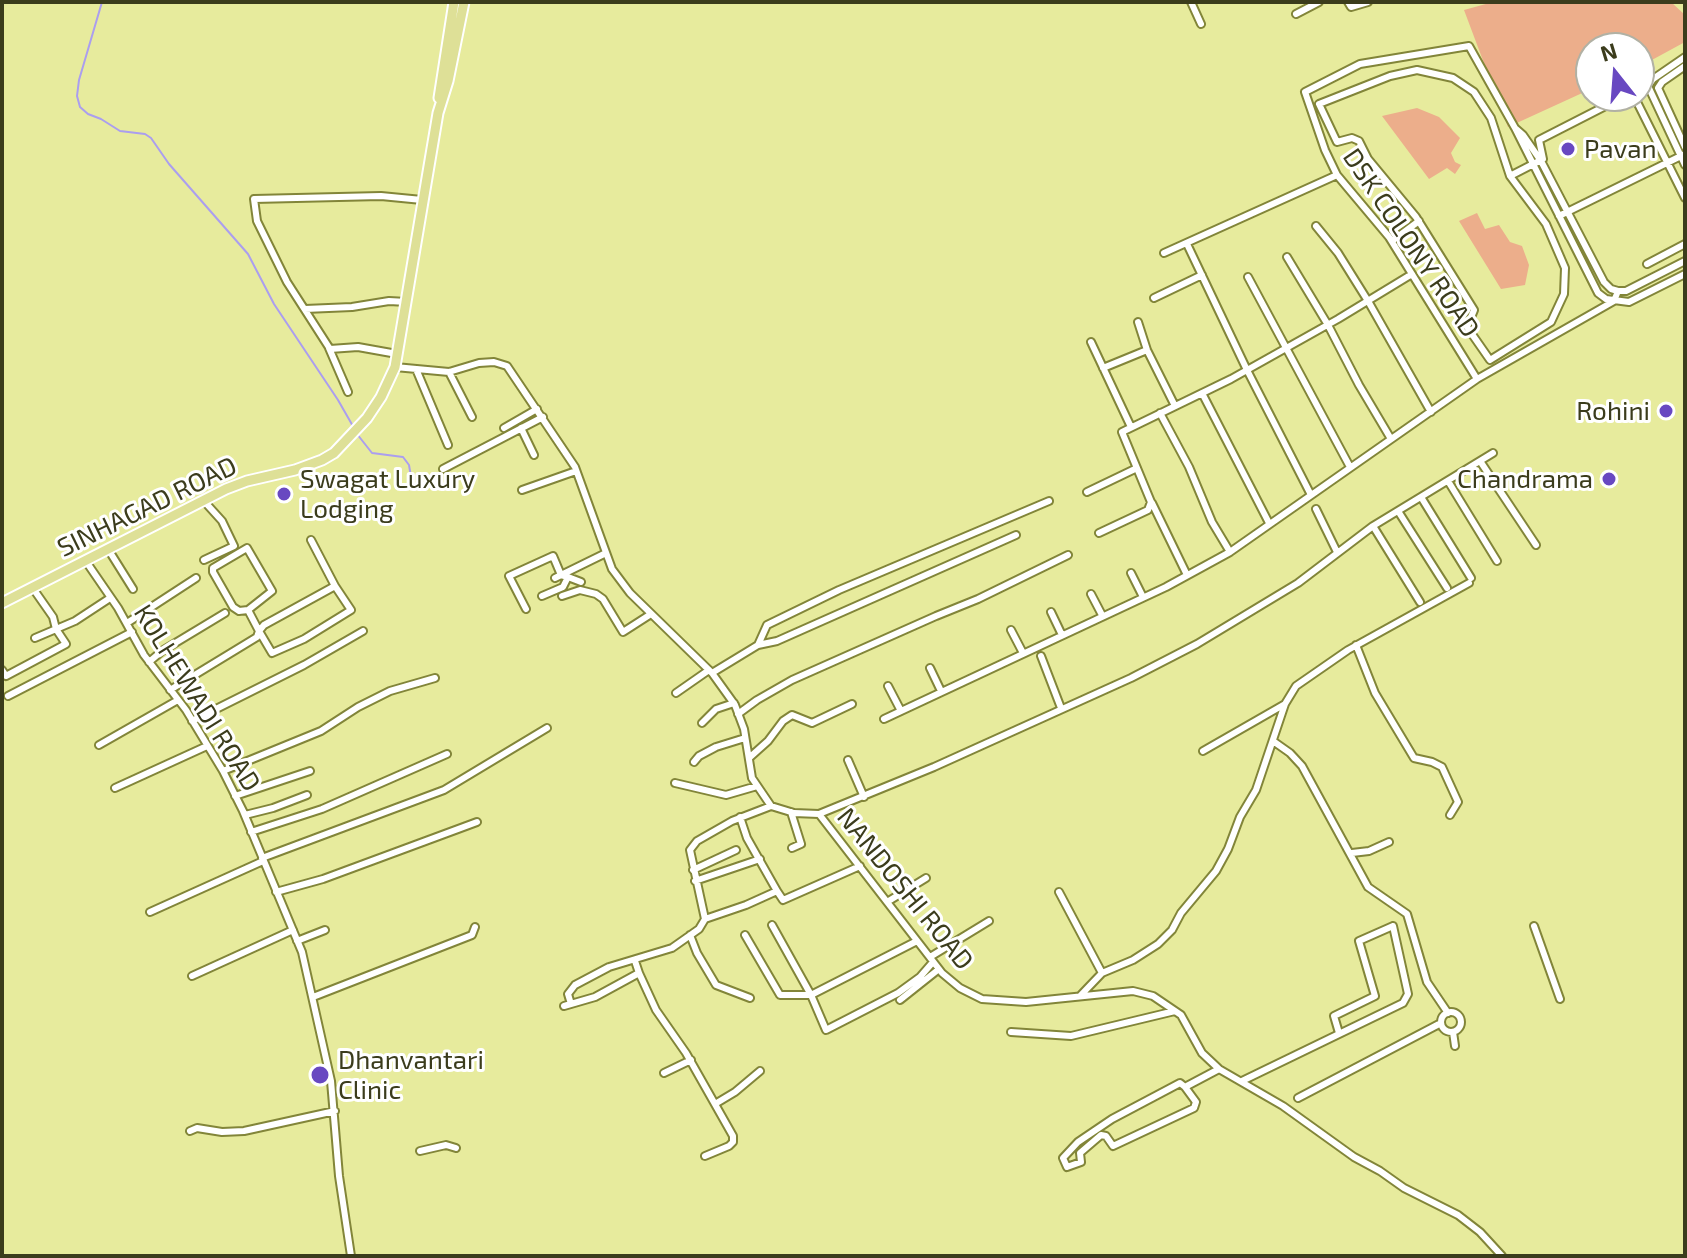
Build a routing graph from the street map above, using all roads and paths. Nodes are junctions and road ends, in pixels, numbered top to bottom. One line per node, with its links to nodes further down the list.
1 (454, 2): 18 (main road, SINHAGAD ROAD)
2 (464, 2): 18 (main road, SINHAGAD ROAD)
3 (1191, 2): 8 (street)
4 (1319, 2): 7 (street)
5 (1348, 2): 6 (street)
6 (1368, 2)
7 (1296, 14)
8 (1201, 24)
9 (1685, 57): 11 (street)
10 (1685, 66): 14 (street)
11 (1655, 78)
12 (1655, 81): 14 (street)
13 (1655, 85): 14 (street)
14 (1660, 85): 20 (street)
15 (1655, 100): 21 (street)
16 (1594, 112): 22 (street)
17 (1642, 112): 23 (street)
18 (438, 113): 29 (main road, SINHAGAD ROAD)
19 (1515, 128): 22 (street, DSK COLONY ROAD); 24 (street, DSK COLONY ROAD); 26 (street, DSK COLONY ROAD)
20 (1685, 147)
21 (1683, 155): 23 (street); 25 (street)
22 (1541, 161): 24 (street); 30 (street, DSK COLONY ROAD)
23 (1667, 163): 28 (street); 30 (street)
24 (1532, 165): 27 (street); 31 (street, DSK COLONY ROAD)
25 (1685, 165)
26 (1337, 175): 34 (street, DSK COLONY ROAD); 35 (street)
27 (1510, 176): 32 (street); 32 (street)
28 (1685, 198)
29 (422, 200): 49 (main road, SINHAGAD ROAD); 50 (street)
30 (1568, 211): 31 (street); 45 (street, DSK COLONY ROAD)
31 (1559, 216): 48 (street, DSK COLONY ROAD)
32 (1419, 221): 34 (street)
33 (1316, 226): 47 (street)
34 (1392, 241): 41 (street, DSK COLONY ROAD)
35 (1187, 244): 37 (street); 43 (street)
36 (1685, 244): 40 (street)
37 (1164, 253)
38 (1287, 257): 52 (street)
39 (1685, 261): 45 (street)
40 (1647, 264)
41 (1412, 274): 47 (street); 63 (street, DSK COLONY ROAD)
42 (1685, 274): 48 (street)
43 (1202, 275): 46 (street); 61 (street)
44 (1248, 277): 55 (street)
45 (1618, 291): 48 (street)
46 (1154, 298)
47 (1368, 301): 52 (street); 68 (street)
48 (1614, 301): 63 (street)
49 (407, 302): 50 (street); 57 (main road, SINHAGAD ROAD)
50 (305, 309): 54 (street)
51 (1138, 322): 56 (street)
52 (1328, 325): 55 (street); 75 (street)
53 (1091, 342): 59 (street)
54 (329, 348): 57 (street); 64 (street)
55 (1285, 349): 61 (street); 80 (street)
56 (1147, 350): 59 (street); 66 (street)
57 (397, 354): 58 (main road, SINHAGAD ROAD)
58 (395, 367): 60 (street); 89 (main road, SINHAGAD ROAD)
59 (1103, 368): 72 (street)
60 (416, 369): 62 (street); 76 (street)
61 (1247, 370): 65 (street); 87 (street)
62 (449, 372): 67 (street); 70 (street)
63 (1477, 379): 68 (street)
64 (348, 392)
65 (1202, 393): 66 (street); 94 (street)
66 (1175, 406): 69 (street)
67 (537, 409): 71 (street); 73 (street)
68 (1431, 412): 75 (street)
69 (1160, 413): 72 (street); 101 (street)
70 (472, 417)
71 (543, 417): 74 (street); 83 (street)
72 (1131, 427): 81 (street)
73 (504, 428)
74 (521, 428): 78 (street); 82 (street)
75 (1391, 439): 80 (street)
76 (448, 445)
77 (1493, 453): 79 (street)
78 (534, 455)
79 (1480, 461): 84 (street); 99 (street)
80 (1350, 467): 87 (street)
81 (1137, 468): 86 (street); 91 (street)
82 (443, 469)
83 (576, 471): 85 (street); 103 (street)
84 (1448, 481): 88 (street); 107 (street)
85 (522, 490)
86 (1087, 492)
87 (1311, 495): 94 (street)
88 (1421, 497): 93 (street); 138 (street)
89 (203, 500): 100 (main road, SINHAGAD ROAD); 106 (street)
90 (1049, 501): 137 (street)
91 (1151, 502): 96 (street); 109 (street)
92 (1316, 509): 102 (street)
93 (1398, 511): 95 (street); 115 (street)
94 (1269, 523): 101 (street)
95 (1373, 526): 102 (street); 121 (street)
96 (1099, 533)
97 (1016, 535): 137 (street)
98 (311, 540): 113 (street)
99 (1536, 545)
100 (108, 549): 105 (main road, SINHAGAD ROAD); 116 (street)
101 (1230, 552): 109 (street)
102 (1337, 552): 155 (street)
103 (606, 553): 112 (street); 127 (street)
104 (1068, 555): 157 (street)
105 (85, 560): 114 (main road, SINHAGAD ROAD); 120 (street, KOLHEWADI ROAD)
106 (204, 560)
107 (1497, 561)
108 (1131, 573): 119 (street)
109 (1187, 575): 119 (street)
110 (196, 578): 129 (street)
111 (581, 582): 112 (street)
112 (560, 583): 118 (street); 123 (street); 127 (street)
113 (335, 586): 132 (street); 132 (street)
114 (32, 587): 122 (main road, SINHAGAD ROAD); 130 (street)
115 (1447, 588)
116 (133, 589)
117 (1091, 594): 128 (street)
118 (542, 596)
119 (1143, 597): 128 (street)
120 (110, 598): 129 (street, KOLHEWADI ROAD); 130 (street)
121 (1420, 602)
122 (2, 603)
123 (526, 609)
124 (248, 610): 124 (street); 132 (street)
125 (1051, 612): 135 (street)
126 (225, 613): 141 (street)
127 (651, 614): 144 (street)
128 (1102, 615): 135 (street)
129 (127, 623): 134 (street, KOLHEWADI ROAD)
130 (56, 629): 136 (street); 143 (street)
131 (1011, 630): 139 (street)
132 (259, 631): 147 (street)
133 (363, 631): 159 (street)
134 (132, 632): 141 (street, KOLHEWADI ROAD); 150 (street)
135 (1062, 635): 139 (street)
136 (35, 638)
137 (758, 645): 144 (street)
138 (1356, 645): 154 (street); 183 (street)
139 (1023, 653): 148 (street)
140 (1041, 656): 155 (street)
141 (149, 662): 147 (street, KOLHEWADI ROAD)
142 (930, 668): 148 (street)
143 (2, 670)
144 (711, 672): 149 (street); 152 (street)
145 (435, 678): 171 (street)
146 (888, 686): 156 (street)
147 (170, 690): 151 (street, KOLHEWADI ROAD)
148 (941, 691): 156 (street)
149 (676, 693)
150 (8, 696)
151 (178, 700): 159 (street, KOLHEWADI ROAD); 164 (street)
152 (734, 703): 157 (street); 160 (street)
153 (852, 704): 168 (street)
154 (1285, 704): 163 (street); 166 (street)
155 (1061, 708): 178 (street)
156 (901, 711): 158 (street)
157 (738, 714): 162 (street)
158 (884, 719)
159 (192, 721): 165 (street, KOLHEWADI ROAD)
160 (702, 723)
161 (547, 728): 191 (street)
162 (745, 738): 168 (street); 170 (street)
163 (1273, 741): 190 (street); 217 (street)
164 (99, 745)
165 (207, 746): 171 (street, KOLHEWADI ROAD); 175 (street)
166 (1203, 751)
167 (447, 754): 186 (street)
168 (749, 758): 174 (street)
169 (848, 760): 178 (street)
170 (694, 762)
171 (223, 771): 177 (street, KOLHEWADI ROAD)
172 (310, 771): 177 (street)
173 (675, 783): 174 (street)
174 (757, 786): 179 (street)
175 (115, 788)
176 (307, 795): 182 (street)
177 (235, 796): 182 (street, KOLHEWADI ROAD)
178 (864, 797): 181 (street)
179 (771, 806): 180 (street, NANDOSHI ROAD); 184 (street)
180 (791, 812): 181 (street, NANDOSHI ROAD); 188 (street)
181 (819, 814): 193 (street, NANDOSHI ROAD)
182 (245, 815): 186 (street, KOLHEWADI ROAD)
183 (1450, 815)
184 (740, 817): 192 (street); 194 (street)
185 (477, 822): 198 (street)
186 (251, 832): 191 (street, KOLHEWADI ROAD)
187 (1389, 842): 190 (street)
188 (792, 848)
189 (736, 850): 194 (street)
190 (1352, 853): 226 (street)
191 (262, 859): 198 (street, KOLHEWADI ROAD); 201 (street)
192 (760, 859): 196 (street); 197 (street)
193 (860, 866): 197 (street); 200 (street, NANDOSHI ROAD)
194 (693, 870): 196 (street)
195 (926, 878): 200 (street)
196 (695, 881): 202 (street)
197 (777, 891): 202 (street)
198 (276, 892): 207 (street, KOLHEWADI ROAD)
199 (1059, 892): 217 (street)
200 (887, 902): 212 (street, NANDOSHI ROAD)
201 (150, 912)
202 (705, 919): 209 (street)
203 (989, 921): 213 (street)
204 (772, 925): 219 (street)
205 (1534, 926): 223 (street)
206 (475, 927): 221 (street)
207 (293, 930): 211 (street, KOLHEWADI ROAD); 218 (street)
208 (325, 930): 211 (street)
209 (690, 935): 214 (street); 222 (street)
210 (745, 935): 219 (street)
211 (297, 941): 221 (street, KOLHEWADI ROAD)
212 (917, 941): 213 (street, NANDOSHI ROAD); 219 (street)
213 (932, 959): 215 (street, NANDOSHI ROAD); 219 (street)
214 (638, 960): 216 (street); 216 (street)
215 (939, 969): 220 (street, NANDOSHI ROAD); 224 (street)
216 (639, 973): 232 (street)
217 (1102, 973): 220 (street)
218 (192, 976)
219 (811, 995)
220 (1080, 996): 225 (street, NANDOSHI ROAD)
221 (313, 997): 240 (street, KOLHEWADI ROAD)
222 (750, 998)
223 (1560, 999)
224 (900, 1000)
225 (1175, 1011): 228 (street); 233 (street, NANDOSHI ROAD)
226 (1448, 1013): 227 (street); 229 (street)
227 (1441, 1023): 229 (street); 238 (street)
228 (1011, 1032)
229 (1453, 1032): 231 (street)
230 (1339, 1033): 230 (street); 236 (street)
231 (1455, 1046)
232 (691, 1060): 235 (street); 239 (street)
233 (1219, 1069): 236 (street, NANDOSHI ROAD); 237 (street)
234 (760, 1071): 239 (street)
235 (664, 1073)
236 (1242, 1081): 246 (street, NANDOSHI ROAD)
237 (1185, 1087): 237 (street)
238 (1298, 1098)
239 (715, 1104): 244 (street)
240 (335, 1111): 241 (street); 245 (street, KOLHEWADI ROAD)
241 (190, 1131)
242 (456, 1148): 243 (street)
243 (420, 1151)
244 (705, 1156)
245 (351, 1256)
246 (1502, 1256)

